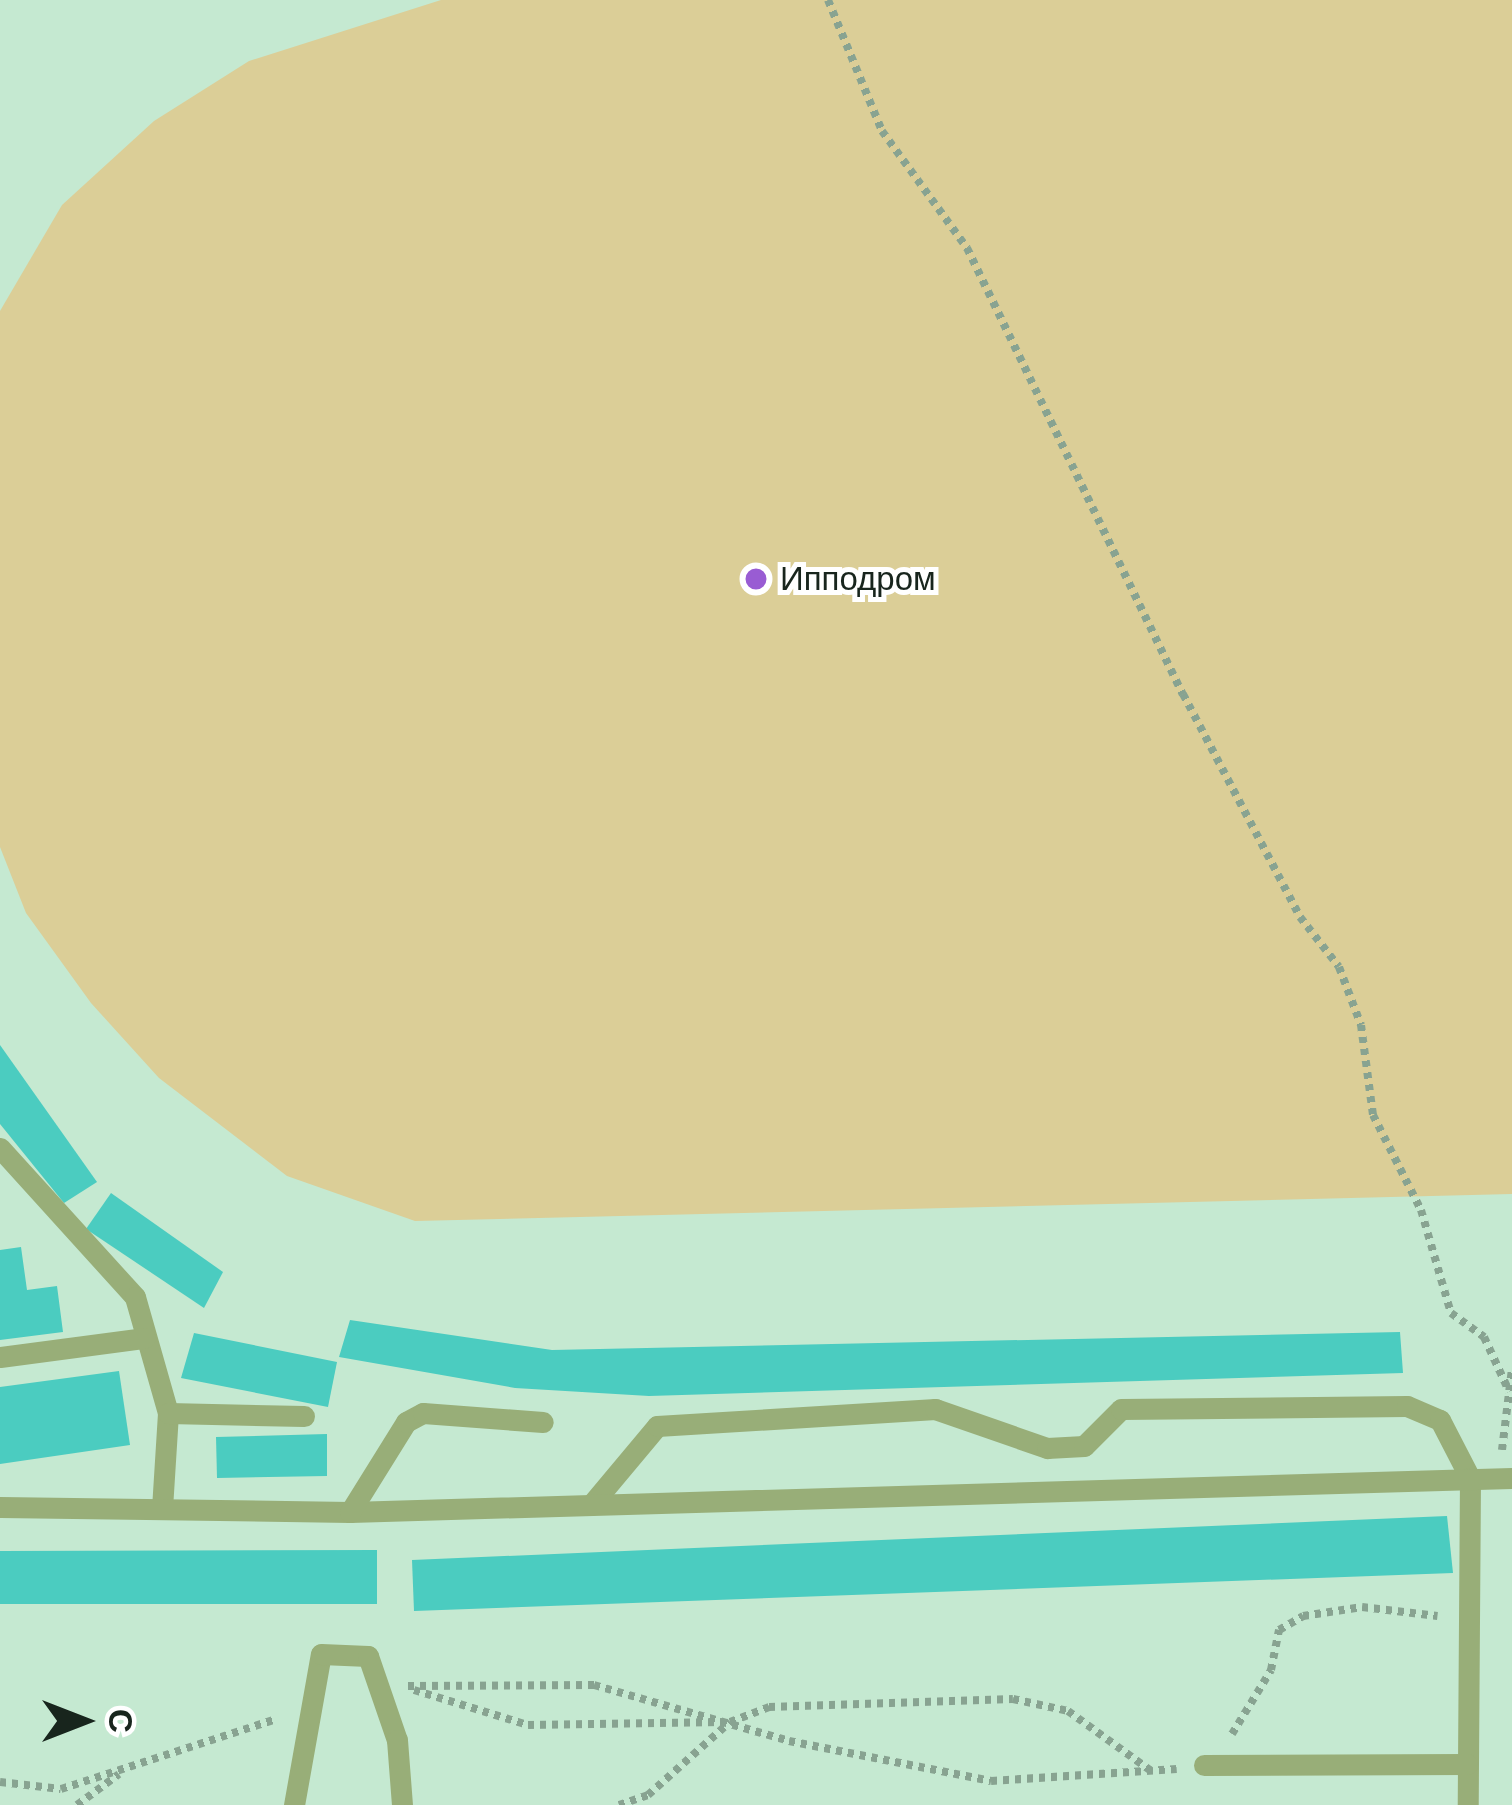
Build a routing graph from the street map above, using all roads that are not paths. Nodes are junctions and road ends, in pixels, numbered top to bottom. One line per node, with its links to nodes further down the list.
1 (0, 1148): 2 (lane)
2 (145, 1338): 3 (lane); 4 (lane)
3 (0, 1357)
4 (168, 1413): 5 (lane); 11 (lane)
5 (304, 1416)
6 (543, 1422): 12 (lane)
7 (1470, 1478): 8 (lane); 9 (lane); 9 (lane); 13 (lane)
8 (1506, 1478)
9 (591, 1505): 12 (lane)
10 (0, 1507): 11 (lane)
11 (162, 1508): 12 (lane)
12 (350, 1512)
13 (1467, 1764): 14 (lane); 17 (lane)
14 (1204, 1765)
15 (294, 1805): 16 (lane)
16 (402, 1805)
17 (1468, 1805)

